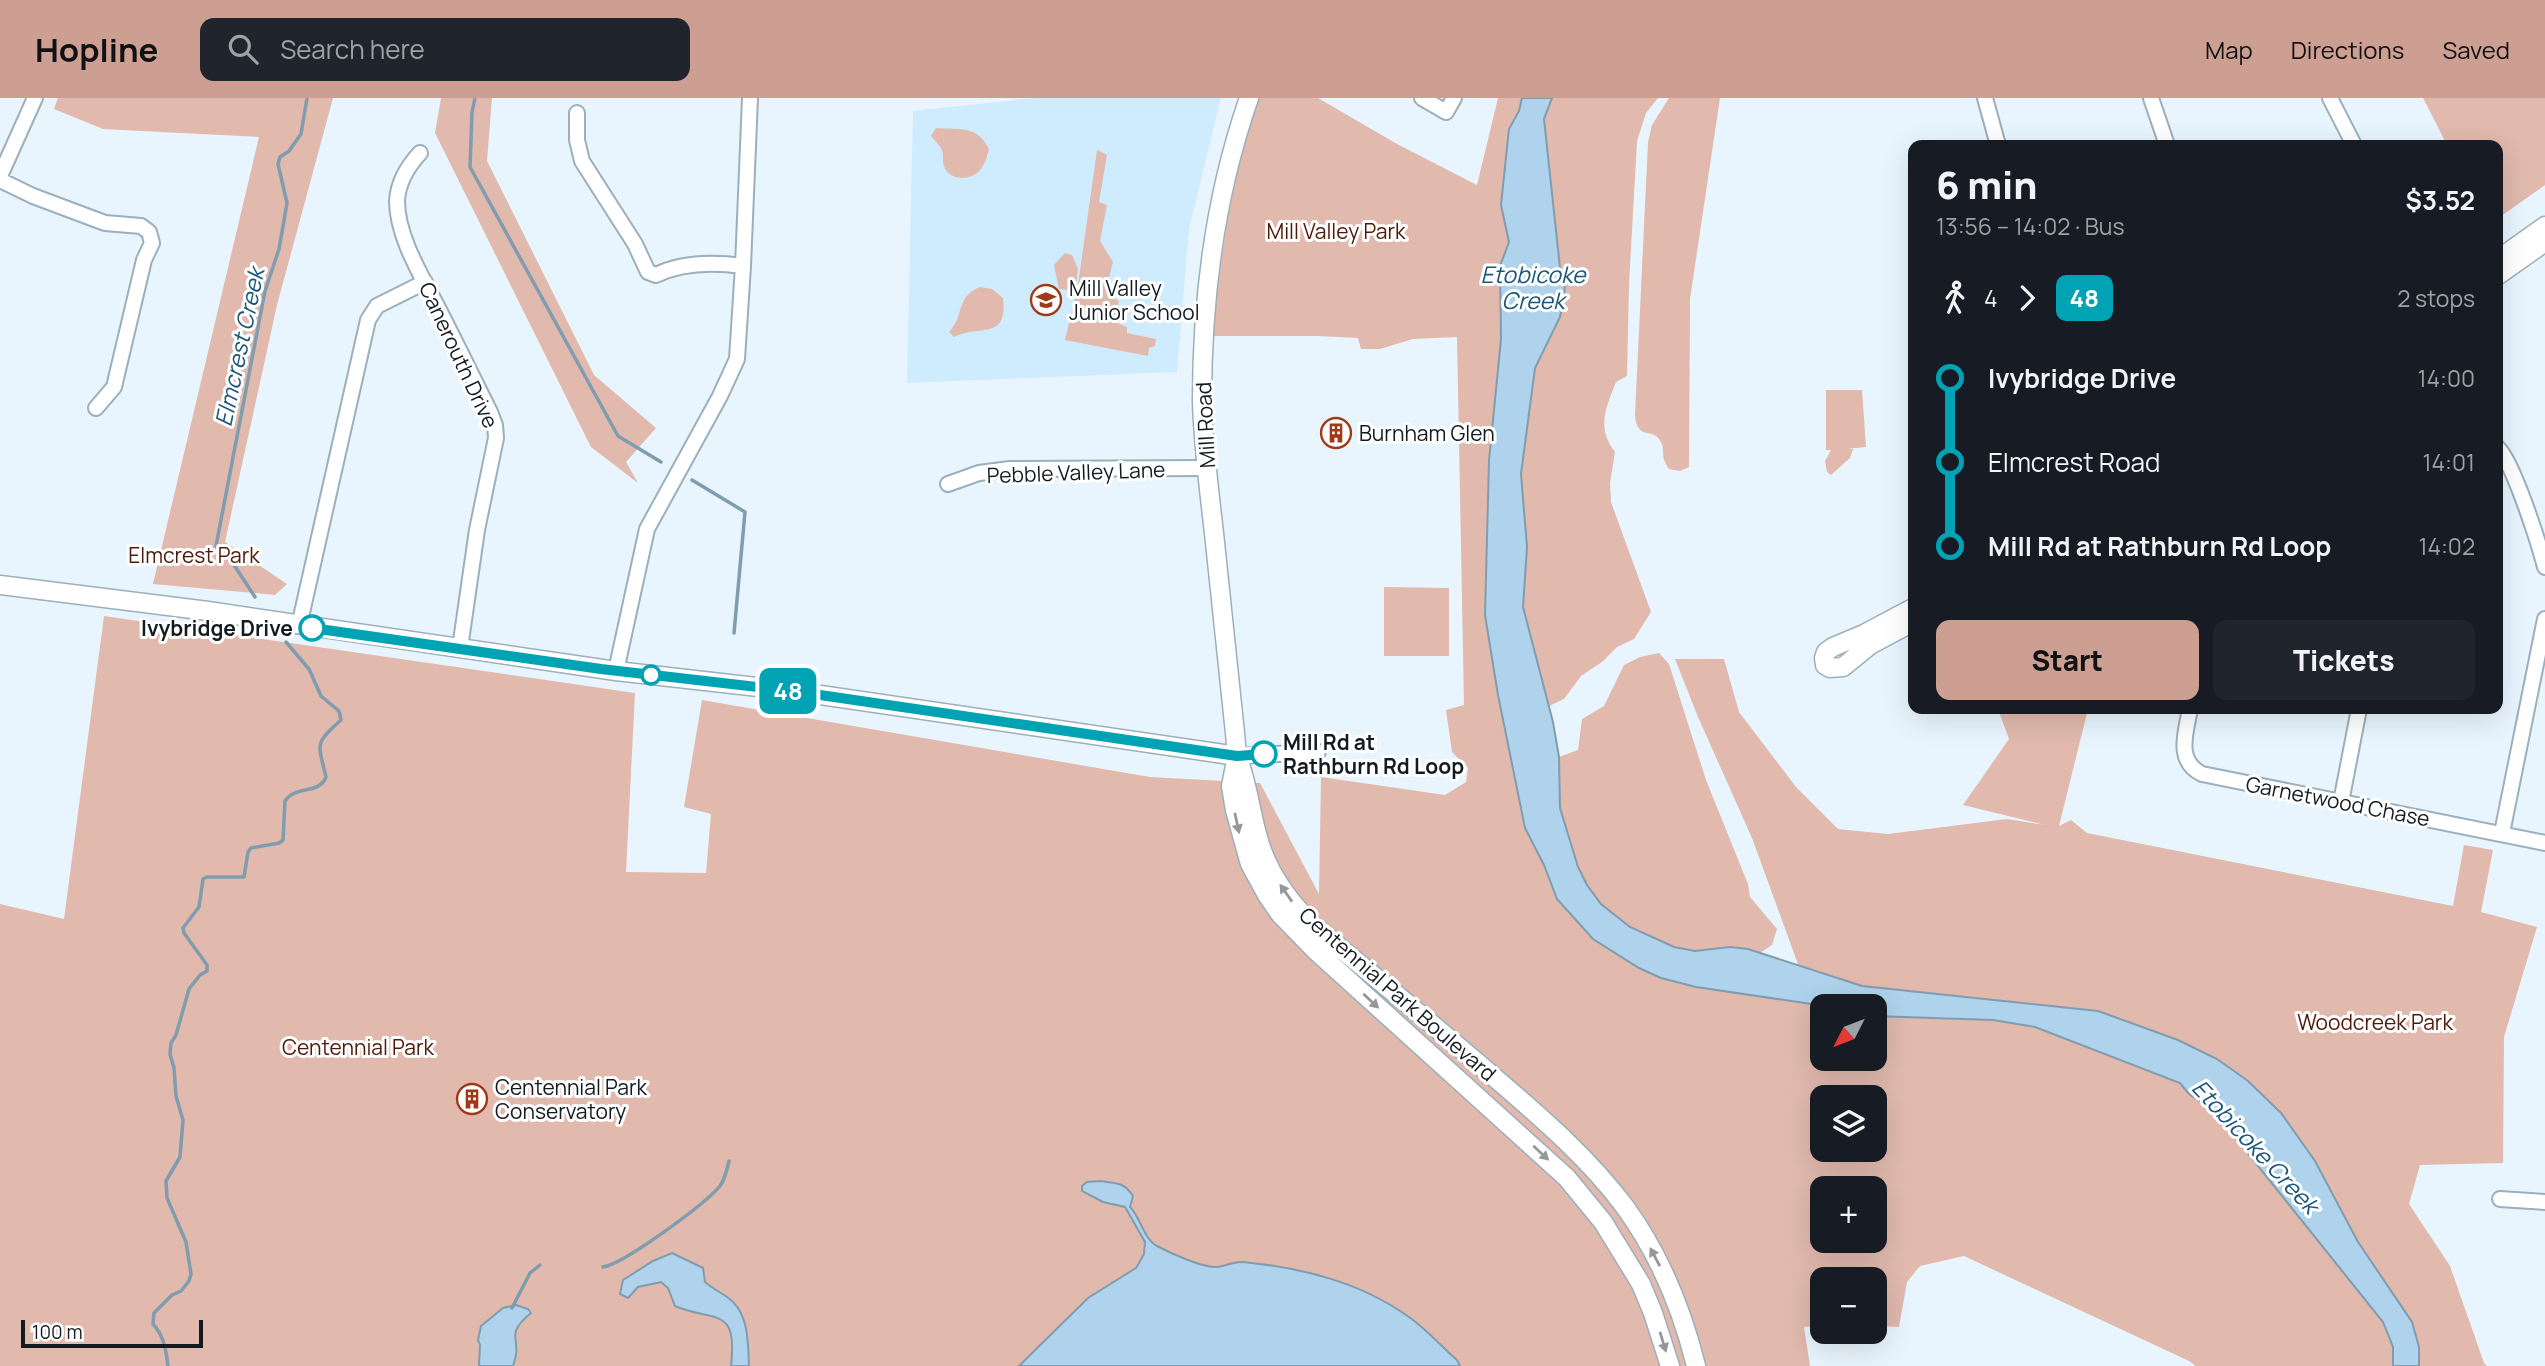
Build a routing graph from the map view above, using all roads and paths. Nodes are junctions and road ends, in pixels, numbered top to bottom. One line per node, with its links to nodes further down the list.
1 (35, 98): 14 (street)
2 (750, 98): 18 (street)
3 (1249, 98): 23 (street, Mill Road)
4 (1422, 98): 5 (street)
5 (1454, 98)
6 (1985, 98): 10 (street)
7 (2151, 98): 11 (street)
8 (2330, 98): 12 (street)
9 (577, 113): 18 (street)
10 (1997, 140)
11 (2164, 140)
12 (2351, 140)
13 (420, 153): 20 (street, Canerouth Drive)
14 (0, 178): 21 (street)
15 (2545, 226): 17 (street)
16 (2545, 242): 19 (street)
17 (2503, 256)
18 (743, 266): 32 (street)
19 (2503, 272)
20 (425, 282): 30 (street); 31 (street, Canerouth Drive)
21 (96, 408)
22 (2503, 456): 25 (street)
23 (1207, 468): 24 (street, Pebble Valley Lane); 36 (street, Mill Road)
24 (947, 484)
25 (2545, 567)
26 (0, 584): 30 (street)
27 (1908, 611): 29 (street)
28 (2545, 619): 38 (street)
29 (1908, 625)
30 (299, 626): 31 (street)
31 (460, 648): 32 (street)
32 (616, 671): 36 (street)
33 (2189, 714): 37 (street, Garnetwood Chase)
34 (2358, 714): 37 (street)
35 (1318, 752): 36 (street)
36 (1237, 756): 42 (street, Centennial Park Boulevard, one-way to 42); 43 (street, Centennial Park Boulevard, one-way to 36)
37 (2341, 802): 38 (street, Garnetwood Chase)
38 (2502, 833): 39 (street, Garnetwood Chase)
39 (2545, 843)
40 (2500, 1199): 41 (street)
41 (2545, 1202)
42 (1670, 1366)
43 (1696, 1366)

